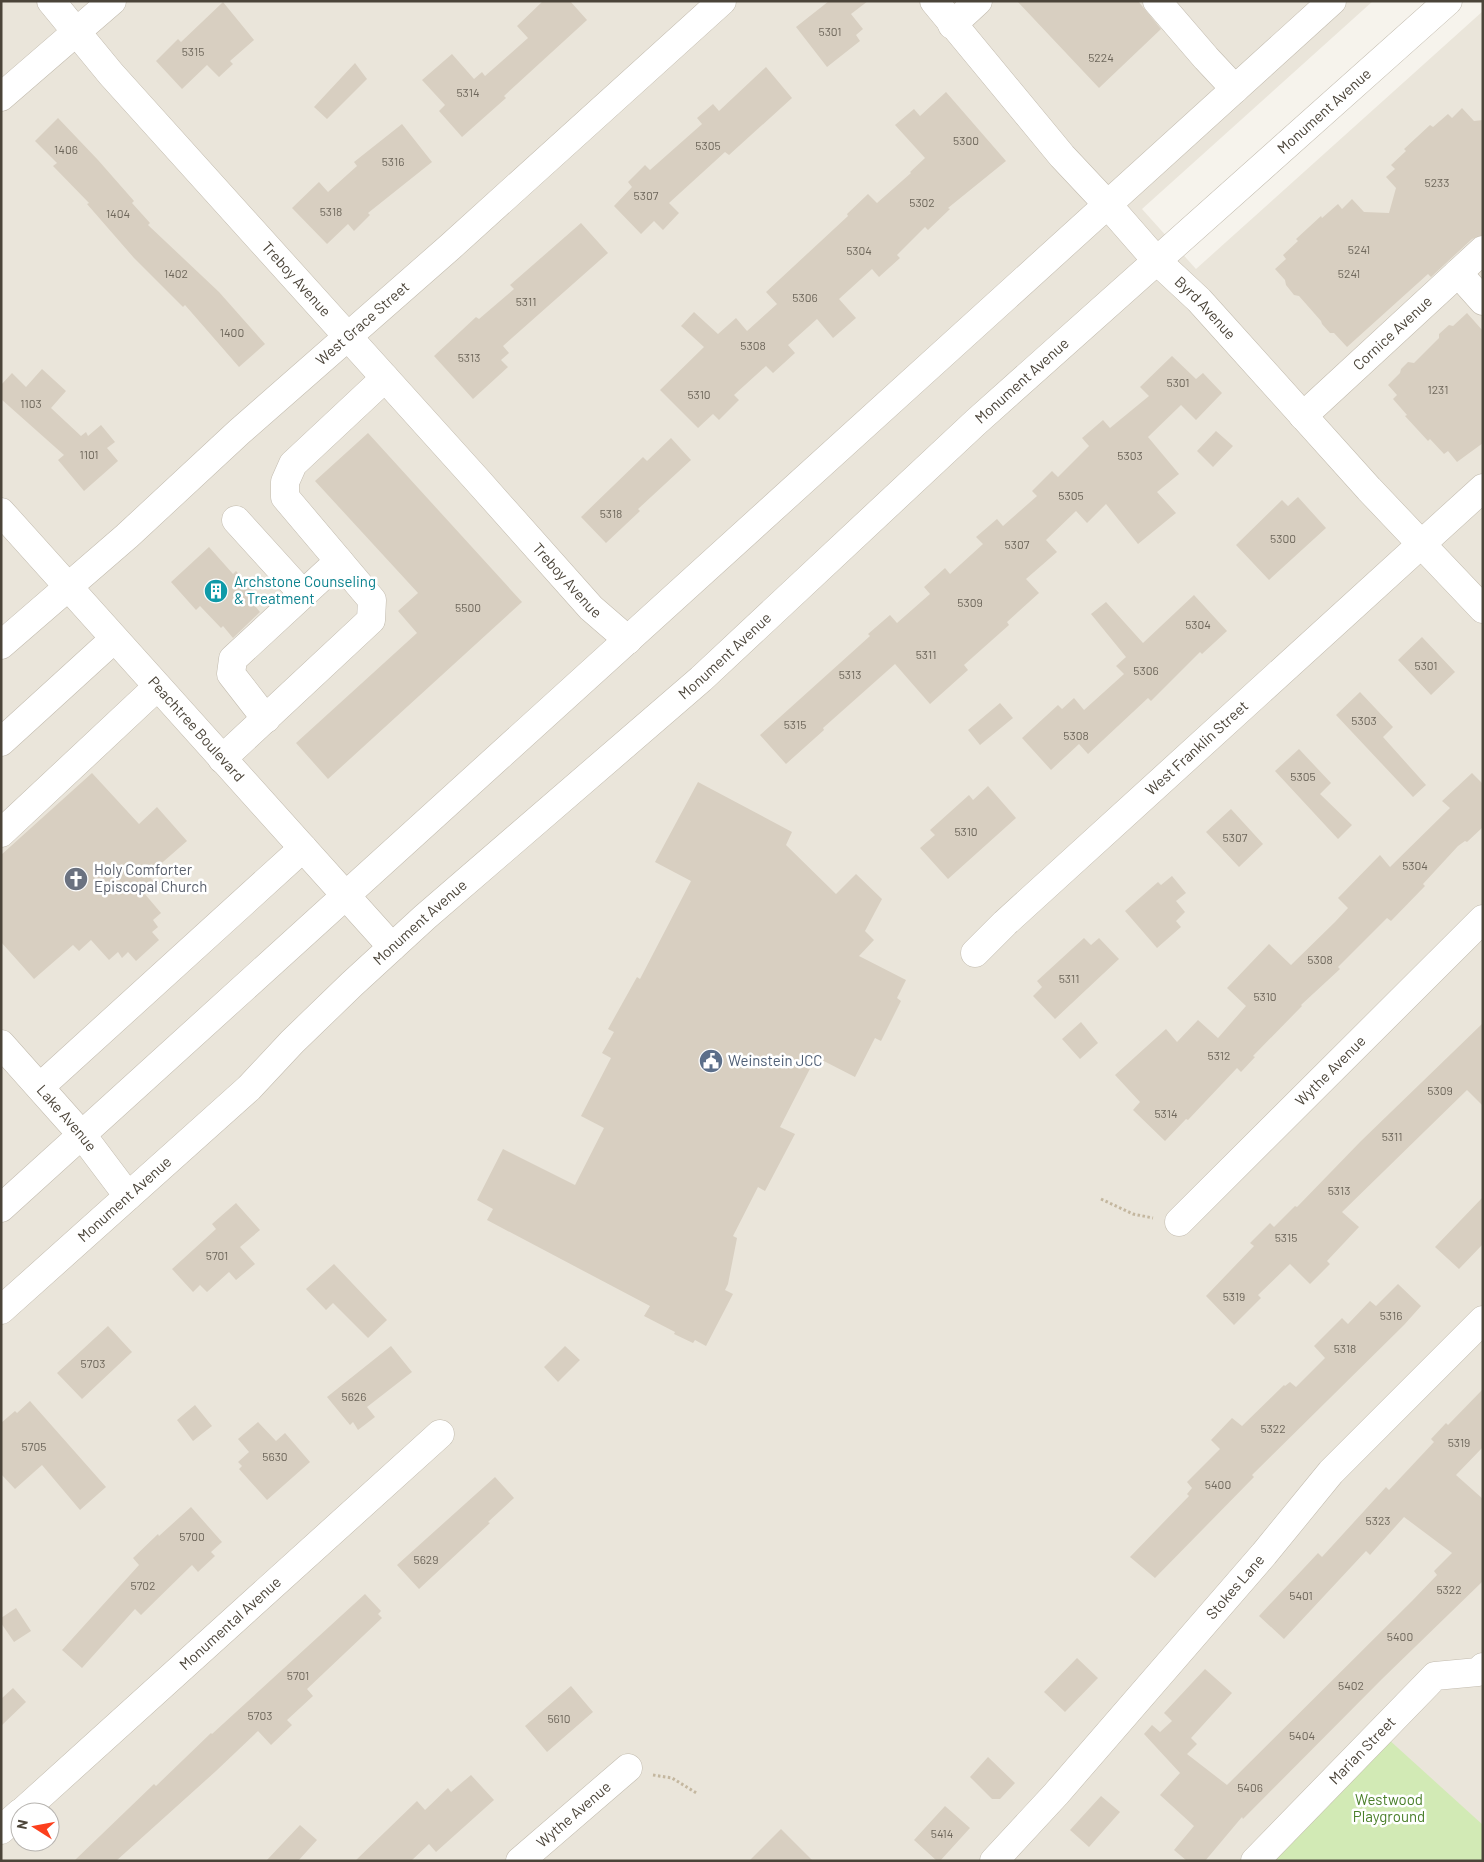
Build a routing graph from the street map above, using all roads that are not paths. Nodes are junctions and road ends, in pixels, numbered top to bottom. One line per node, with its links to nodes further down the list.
1 (51, 1): 10 (street, Treboy Avenue)
2 (112, 1): 10 (street)
3 (722, 1): 18 (street, West Grace Street)
4 (934, 1): 9 (street, Byrd Avenue)
5 (978, 1): 9 (street)
6 (1157, 1): 11 (street)
7 (1332, 1): 11 (street)
8 (1448, 1): 15 (street, Monument Avenue)
9 (952, 25): 13 (street, Byrd Avenue)
10 (76, 32): 12 (street); 18 (street, Treboy Avenue)
11 (1235, 89): 13 (street)
12 (1, 97)
13 (1108, 205): 15 (street, Byrd Avenue); 30 (street)
14 (1483, 250): 16 (street, Cornice Avenue)
15 (1156, 260): 20 (street, Byrd Avenue); 40 (street, Monument Avenue)
16 (1458, 273): 17 (street); 20 (street, Cornice Avenue)
17 (1483, 301)
18 (348, 337): 19 (street, Treboy Avenue); 26 (street, West Grace Street)
19 (385, 378): 25 (street); 30 (street, Treboy Avenue)
20 (1303, 416): 24 (street, Byrd Avenue)
21 (1483, 488): 24 (street, West Franklin Street)
22 (1, 512): 26 (street, Peachtree Boulevard)
23 (236, 520): 27 (street)
24 (1420, 543): 28 (street, Byrd Avenue); 41 (street, West Franklin Street)
25 (339, 561): 27 (street); 33 (street)
26 (67, 587): 29 (street, Peachtree Boulevard); 31 (street, West Grace Street)
27 (303, 594): 33 (street)
28 (1483, 609)
29 (114, 639): 32 (street, Peachtree Boulevard); 34 (street)
30 (628, 640): 38 (street)
31 (1, 645)
32 (157, 687): 35 (street, Peachtree Boulevard); 36 (street)
33 (266, 718): 35 (street)
34 (1, 742)
35 (222, 759): 37 (street, Peachtree Boulevard)
36 (1, 833)
37 (303, 848): 38 (street, Peachtree Boulevard); 43 (street)
38 (346, 896): 40 (street, Peachtree Boulevard); 44 (street)
39 (1483, 919): 47 (street, Wythe Avenue)
40 (392, 947): 45 (street, Monument Avenue)
41 (975, 954)
42 (1, 1044): 43 (street, Lake Avenue)
43 (40, 1087): 44 (street, Lake Avenue)
44 (82, 1135): 45 (street, Lake Avenue); 46 (street)
45 (128, 1196): 48 (street, Monument Avenue)
46 (1, 1208)
47 (1179, 1222)
48 (1, 1310)
49 (1483, 1320): 55 (street, Stokes Lane)
50 (440, 1434): 53 (street, Monumental Avenue)
51 (1481, 1671): 56 (street, Marian Street)
52 (628, 1768): 54 (street, Wythe Avenue)
53 (33, 1802)
54 (520, 1861)
55 (994, 1861)
56 (1255, 1861)

